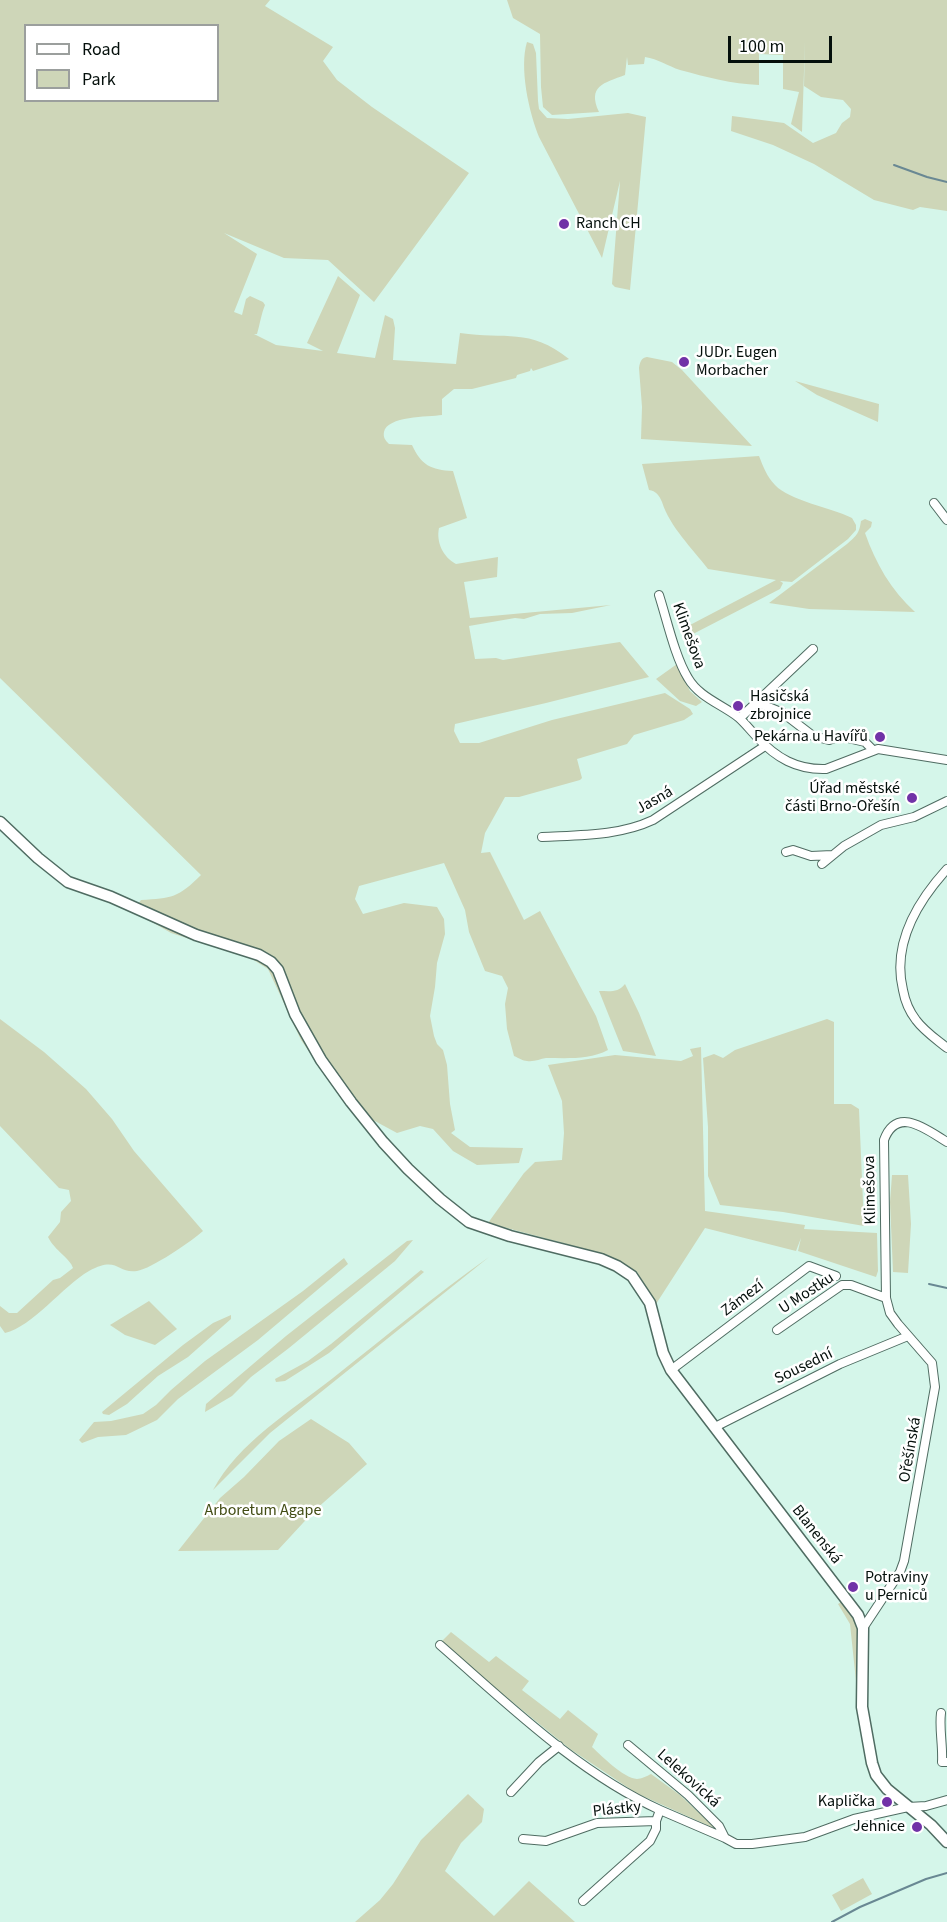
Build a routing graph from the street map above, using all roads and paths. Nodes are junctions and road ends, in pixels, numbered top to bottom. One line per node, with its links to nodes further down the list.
1 (934, 503): 2 (street)
2 (947, 520)
3 (658, 595): 6 (street, Klimešova)
4 (813, 649): 5 (street)
5 (756, 702): 6 (street); 8 (street)
6 (740, 718): 7 (street, Klimešova)
7 (765, 746): 8 (street, Klimešova); 12 (street, Jasná)
8 (873, 750): 9 (street, Klimešova)
9 (947, 760)
10 (947, 801): 14 (street)
11 (0, 822): 24 (street, Blanenská)
12 (543, 837)
13 (786, 852): 14 (street)
14 (833, 855): 15 (street)
15 (822, 864)
16 (947, 869): 17 (street)
17 (947, 1048)
18 (947, 1142): 20 (street, Klimešova)
19 (836, 1276): 24 (street, Zámezí)
20 (885, 1281): 21 (street, Ořešínská)
21 (886, 1298): 22 (street, U Mostku); 23 (street, Ořešínská)
22 (777, 1330)
23 (908, 1335): 25 (street, Sousední); 26 (street, Ořešínská)
24 (671, 1370): 25 (street, Blanenská)
25 (715, 1427): 26 (street, Blanenská)
26 (863, 1628): 34 (street, Blanenská)
27 (440, 1645): 30 (street, Plástky)
28 (941, 1713): 31 (street)
29 (628, 1745): 37 (street, Lelekovická)
30 (559, 1746): 32 (street); 35 (street, Plástky)
31 (947, 1762)
32 (510, 1792)
33 (947, 1800): 34 (street, Lelekovická)
34 (908, 1807): 37 (street, Lelekovická); 39 (street, Blanenská)
35 (660, 1810): 36 (street, Plástky); 37 (street, Lelekovická)
36 (656, 1821): 38 (street, Plástky); 40 (street)
37 (725, 1838)
38 (523, 1839)
39 (947, 1842)
40 (583, 1901)

